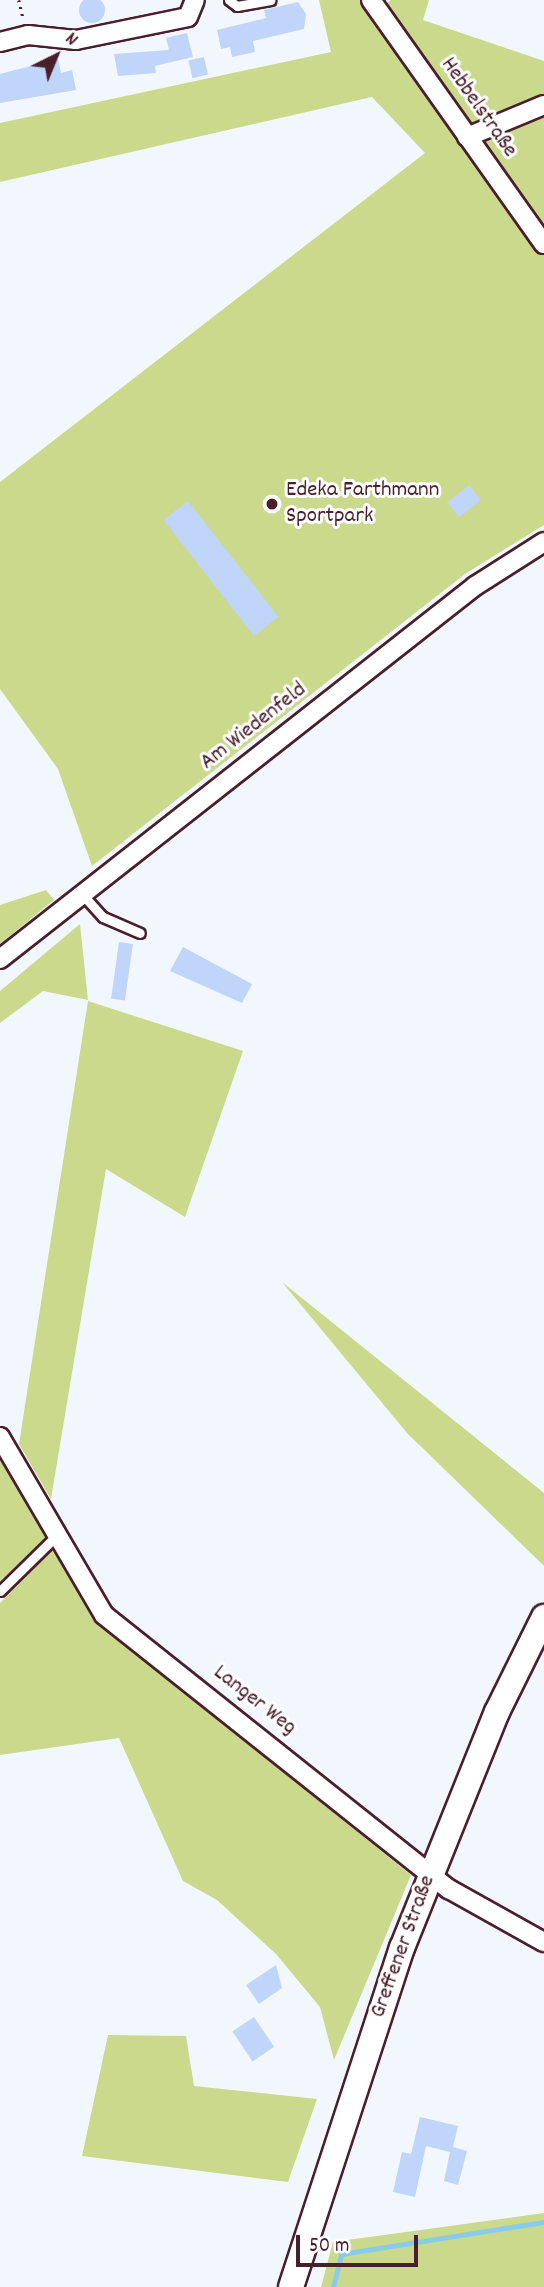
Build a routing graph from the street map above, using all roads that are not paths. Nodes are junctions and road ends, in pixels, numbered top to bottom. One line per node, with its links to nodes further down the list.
1 (195, 0): 5 (street)
2 (229, 0): 3 (lane)
3 (270, 0)
4 (371, 0): 7 (street, Hebbelstraße)
5 (0, 42)
6 (544, 105): 7 (street)
7 (467, 137): 8 (street, Hebbelstraße)
8 (544, 244)
9 (544, 542): 10 (street, Am Wiedenfeld)
10 (81, 893): 11 (lane); 12 (street, Am Wiedenfeld)
11 (141, 933)
12 (0, 959)
13 (0, 1437): 14 (street, Langer Weg)
14 (57, 1535): 15 (lane); 17 (street, Langer Weg)
15 (0, 1591)
16 (544, 1617): 17 (main road, Greffener Straße)
17 (431, 1873): 18 (street, Langer Weg); 19 (main road, Greffener Straße)
18 (544, 1942)
19 (291, 2287)

